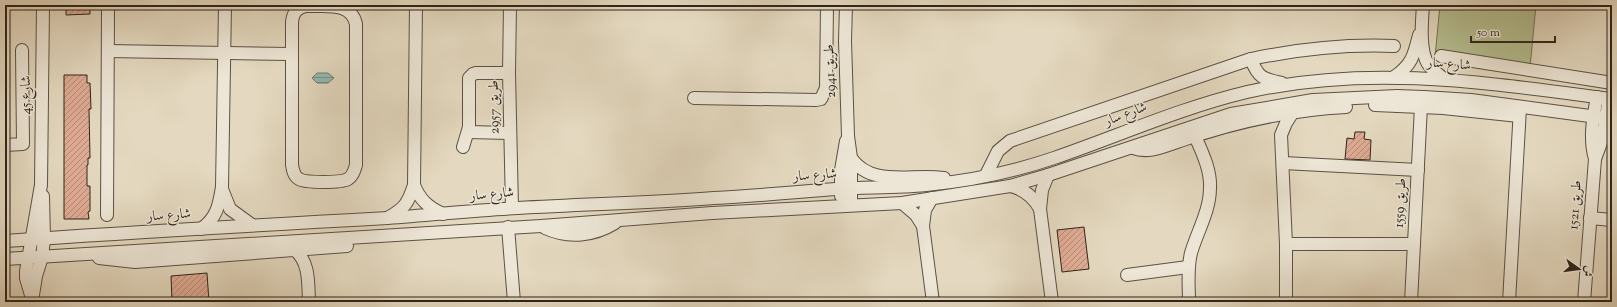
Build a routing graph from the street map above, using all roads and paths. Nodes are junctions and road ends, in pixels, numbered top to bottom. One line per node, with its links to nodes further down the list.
1 (43, 5): 40 (street, شارع 45)
2 (108, 5): 14 (street)
3 (225, 5): 15 (street)
4 (416, 5): 52 (street)
5 (510, 5): 20 (street, طريق 2957)
6 (827, 5): 10 (street)
7 (846, 5): 11 (street, طريق 2941)
8 (1423, 5): 9 (street)
9 (1422, 26): 21 (street); 22 (street)
10 (827, 40): 11 (street); 27 (street)
11 (845, 41): 38 (street, طريق 2941)
12 (1394, 46): 18 (street)
13 (22, 50): 41 (street)
14 (108, 51): 15 (street); 62 (street)
15 (225, 52): 16 (street); 54 (street)
16 (291, 54): 16 (street)
17 (1441, 56): 19 (street)
18 (1252, 59): 25 (street); 49 (street)
19 (1497, 65): 23 (street); 24 (street)
20 (509, 72): 35 (street); 36 (street, طريق 2957)
21 (1394, 77): 22 (street, شارع سار); 25 (street, شارع سار)
22 (1444, 79): 23 (street, شارع سار)
23 (1479, 82): 26 (street, شارع سار)
24 (1612, 83)
25 (1288, 84): 49 (street, شارع سار)
26 (1597, 97): 28 (street, شارع سار); 32 (street, طريق 1521)
27 (694, 98)
28 (1611, 99): 34 (street, طريق 1521)
29 (1421, 106): 30 (street); 31 (street); 48 (street, طريق 1559)
30 (1293, 112): 33 (street); 37 (street)
31 (1519, 112): 32 (street); 44 (street); 92 (street)
32 (1594, 117): 34 (street); 46 (street, طريق 1521)
33 (1260, 118): 37 (street); 39 (street)
34 (1609, 119): 46 (street, طريق 1521)
35 (468, 132): 36 (street); 43 (street)
36 (510, 133): 59 (street, طريق 2957)
37 (1281, 135): 47 (street)
38 (848, 136): 45 (street, طريق 2941); 55 (street, طريق 2941)
39 (1195, 136): 44 (street); 82 (street)
40 (42, 143): 41 (street); 71 (street, شارع 45)
41 (23, 144): 42 (street)
42 (5, 145)
43 (463, 147)
44 (1132, 147): 50 (street)
45 (851, 158): 51 (street); 55 (street, طريق 2941)
46 (1595, 159): 64 (street, طريق 1521)
47 (1283, 163): 48 (street); 73 (street)
48 (1418, 170): 74 (street, طريق 1559)
49 (986, 175): 51 (street, شارع سار)
50 (1048, 176): 53 (street); 60 (street)
51 (955, 181): 55 (street, شارع سار)
52 (414, 185): 61 (street); 63 (street)
53 (1010, 186): 56 (street); 60 (street)
54 (222, 188): 66 (street); 69 (street)
55 (846, 188): 58 (street, طريق 2941); 59 (street, شارع سار)
56 (932, 198): 57 (street); 67 (street)
57 (902, 203): 58 (street); 67 (street)
58 (847, 205): 68 (street)
59 (512, 208): 61 (street, شارع سار)
60 (1040, 209): 88 (street)
61 (443, 214): 63 (street, شارع سار)
62 (107, 215)
63 (388, 218): 66 (street, شارع سار)
64 (1590, 218): 65 (street); 93 (street, طريق 1521)
65 (1612, 220)
66 (252, 225): 69 (street, شارع سار)
67 (923, 226): 87 (street)
68 (508, 227): 70 (street); 86 (street)
69 (201, 229): 71 (street, شارع سار)
70 (366, 237): 75 (street); 77 (street)
71 (38, 239): 72 (street, شارع سار); 78 (street, شارع 45); 79 (street, شارع 45)
72 (5, 241)
73 (1286, 244): 74 (street); 90 (street)
74 (1414, 244): 91 (street, طريق 1559)
75 (319, 248): 76 (street); 81 (street)
76 (294, 250): 77 (street); 81 (street)
77 (82, 255): 78 (street)
78 (42, 257): 79 (street); 84 (street, شارع 45)
79 (29, 258): 80 (street); 84 (street, شارع 45)
80 (5, 259)
81 (307, 267): 85 (street)
82 (1188, 267): 83 (street); 89 (street)
83 (1127, 275)
84 (33, 301)
85 (309, 302)
86 (514, 302)
87 (933, 302)
88 (1052, 302)
89 (1189, 302)
90 (1286, 302)
91 (1411, 302)
92 (1509, 302)
93 (1584, 302)

